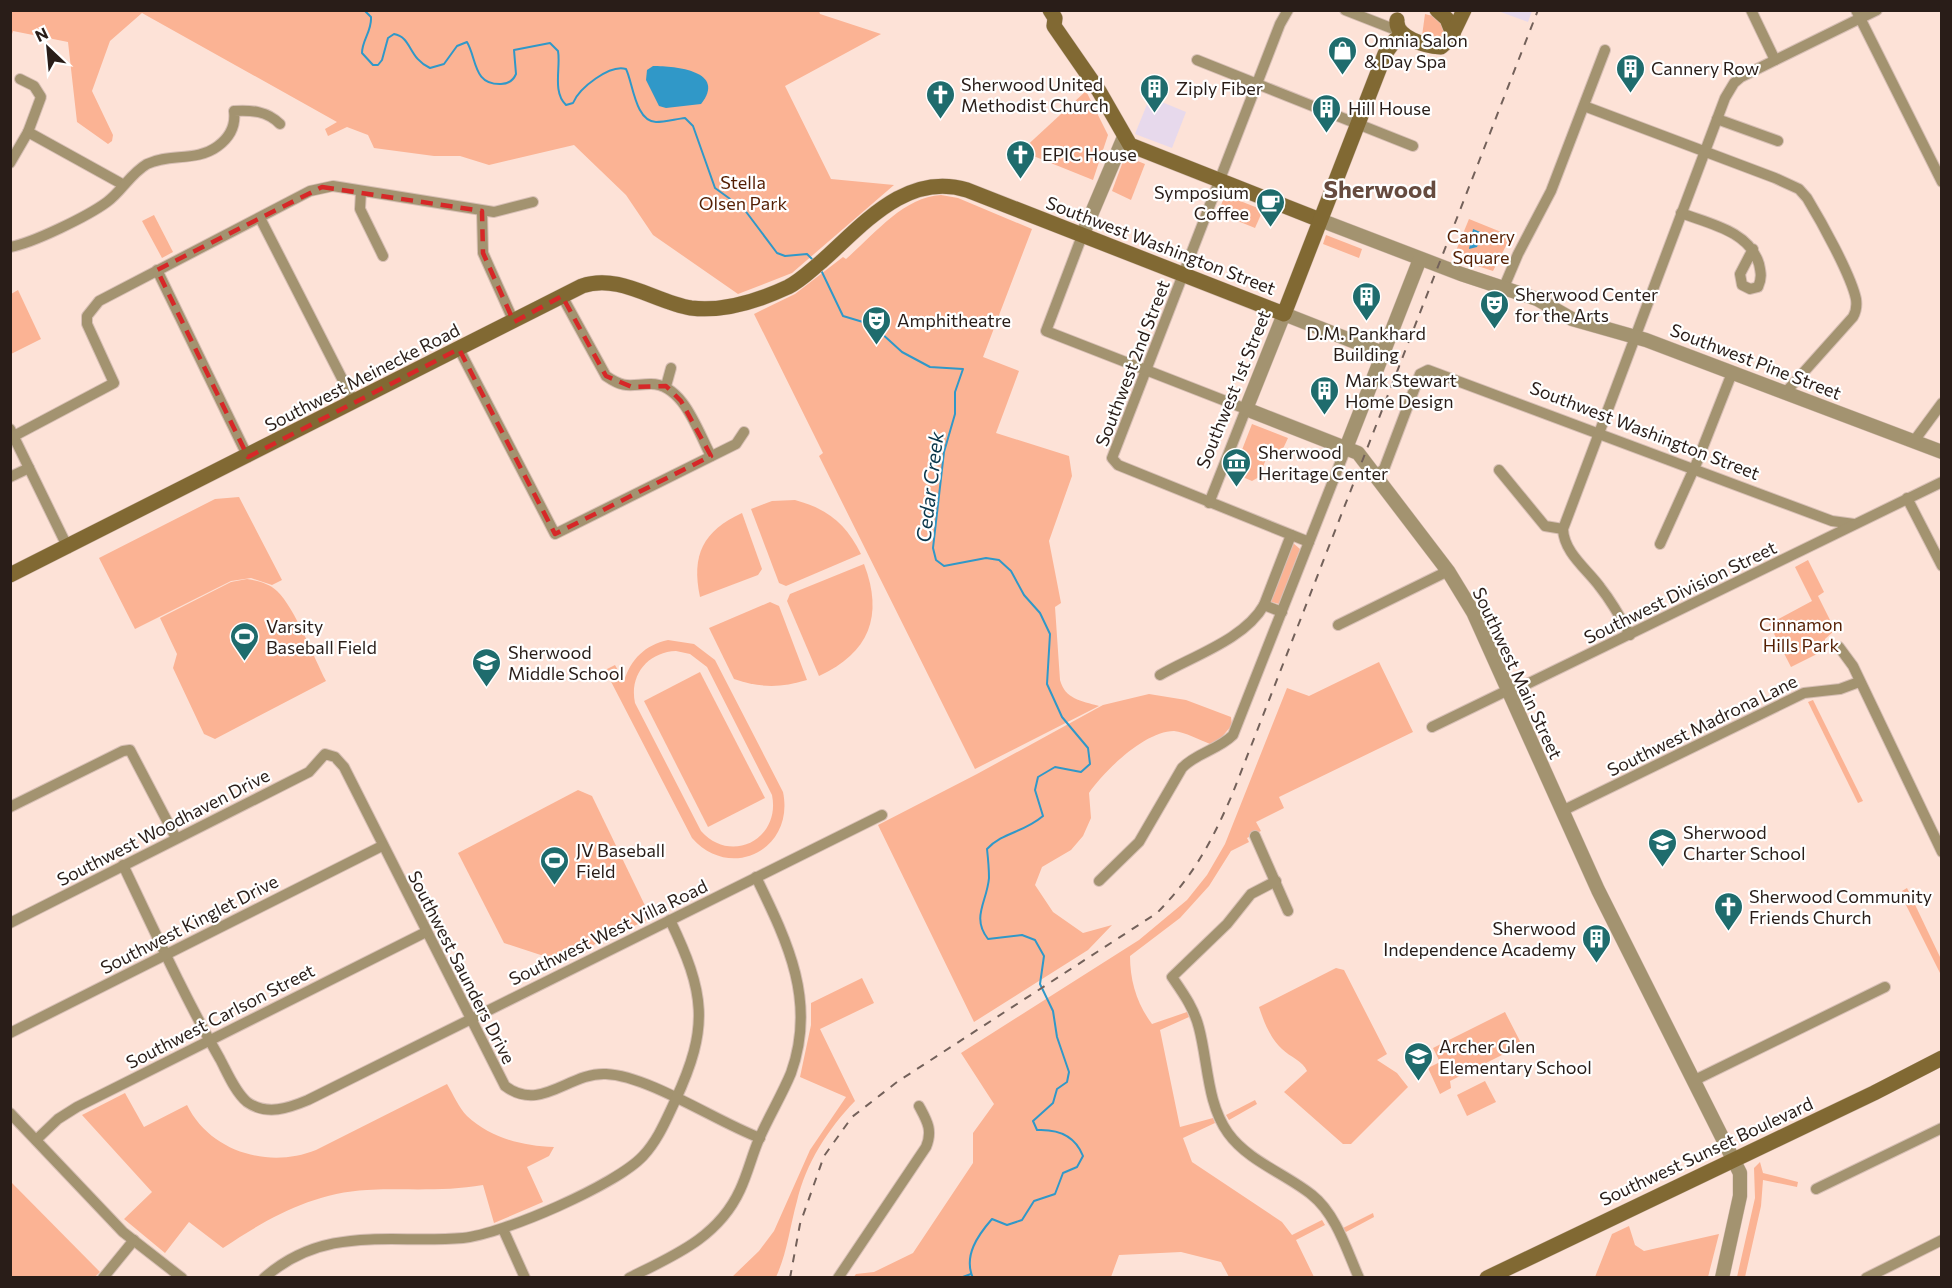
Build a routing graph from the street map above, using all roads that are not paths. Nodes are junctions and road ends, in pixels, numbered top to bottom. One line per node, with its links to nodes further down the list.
1 (1288, 10): 17 (street, Southwest 2nd Street)
2 (1345, 10): 9 (street)
3 (1437, 10): 11 (main road)
4 (1464, 10): 11 (main road)
5 (1751, 10): 15 (street)
6 (1877, 10): 7 (street)
7 (1858, 15): 15 (street); 29 (street)
8 (1047, 18): 23 (main road)
9 (1397, 19): 10 (main road); 13 (main road, Southwest 1st Street)
10 (1405, 36): 11 (main road); 13 (main road, Southwest 1st Street)
11 (1449, 40)
12 (1605, 50): 18 (street)
13 (1384, 54): 21 (main road, Southwest 1st Street)
14 (1197, 60): 17 (street)
15 (1775, 60): 19 (street)
16 (20, 79): 22 (street)
17 (1256, 85): 21 (street); 28 (street, Southwest 2nd Street)
18 (1584, 106): 26 (street); 44 (street)
19 (1717, 119): 24 (street); 26 (street)
20 (280, 124): 30 (street)
21 (1357, 125): 25 (street); 36 (main road, Southwest 1st Street)
22 (28, 132): 27 (street); 30 (street)
23 (1124, 137): 28 (main road, Southwest Pine Street); 37 (street)
24 (1778, 141)
25 (1413, 146)
26 (1705, 152): 34 (street); 56 (street)
27 (10, 163)
28 (1220, 181): 36 (main road, Southwest Pine Street); 43 (street, Southwest 2nd Street)
29 (1941, 182)
30 (122, 184): 38 (street)
31 (361, 191): 33 (street); 35 (street); 40 (street)
32 (532, 202): 33 (street)
33 (482, 211): 48 (street)
34 (1681, 213): 39 (street); 49 (street)
35 (260, 218): 42 (street); 57 (street)
36 (1320, 220): 41 (street, Southwest Pine Street); 47 (main road, Southwest 1st Street)
37 (1082, 236): 43 (main road, Southwest Washington Street); 46 (main road, Southwest Washington Street); 53 (street, Southwest Main Street)
38 (10, 247)
39 (1753, 249)
40 (383, 256)
41 (1420, 259): 44 (street, Southwest Pine Street); 51 (street)
42 (157, 270): 60 (street); 67 (street)
43 (1183, 276): 47 (main road, Southwest Washington Street); 53 (street, Southwest 2nd Street)
44 (1504, 287): 49 (street, Southwest Pine Street)
45 (562, 296): 46 (main road, Southwest Meinecke Road); 48 (main road, Southwest Meinecke Road); 55 (street)
46 (743, 302)
47 (1284, 314): 51 (street, Southwest Washington Street); 59 (street, Southwest 1st Street)
48 (514, 322): 50 (main road, Southwest Meinecke Road)
49 (1633, 338): 54 (street, Southwest Pine Street); 62 (street)
50 (459, 349): 57 (main road, Southwest Meinecke Road); 66 (street)
51 (1383, 353): 64 (street)
52 (671, 368): 55 (street)
53 (1146, 370): 59 (street, Southwest Main Street); 75 (street, Southwest 2nd Street)
54 (1732, 373): 56 (street, Southwest Pine Street); 69 (street)
55 (666, 386): 66 (street)
56 (1785, 393): 63 (street, Southwest Pine Street)
57 (354, 402): 67 (main road, Southwest Meinecke Road)
58 (1941, 403): 63 (street)
59 (1246, 409): 64 (street, Southwest Main Street); 75 (street, Southwest 1st Street)
60 (12, 432): 68 (street)
61 (744, 432): 66 (street)
62 (1598, 432): 69 (street, Southwest Washington Street); 71 (street, Southwest Washington Street); 77 (street)
63 (1914, 441): 65 (street, Southwest Pine Street)
64 (1346, 448): 71 (street, Southwest Main Street); 79 (street)
65 (1941, 452)
66 (711, 456)
67 (248, 457): 81 (main road, Southwest Meinecke Road)
68 (29, 468): 72 (street); 81 (street)
69 (1693, 469): 76 (street, Southwest Washington Street); 80 (street)
70 (1499, 470): 77 (street)
71 (1375, 476): 83 (street, Southwest Main Street)
72 (10, 477)
73 (1941, 482): 74 (street, Southwest Division Street)
74 (1907, 498): 76 (street, Southwest Division Street); 82 (street)
75 (1209, 503): 78 (street)
76 (1854, 524): 88 (street, Southwest Division Street)
77 (1563, 529): 88 (street)
78 (1291, 535): 79 (street); 85 (street)
79 (1309, 542): 86 (street)
80 (1660, 544)
81 (68, 548): 84 (main road, Southwest Meinecke Road)
82 (1941, 566)
83 (1448, 571): 87 (street); 92 (street, Southwest Main Street)
84 (10, 575)
85 (1264, 605): 86 (street); 90 (street)
86 (1282, 612): 105 (street)
87 (1338, 625)
88 (1630, 635): 92 (street, Southwest Division Street)
89 (1839, 647): 91 (street)
90 (1160, 675)
91 (1859, 682): 96 (street, Southwest Madrona Lane); 100 (street)
92 (1509, 691): 93 (street, Southwest Division Street); 96 (street, Southwest Main Street)
93 (1432, 727)
94 (325, 754): 99 (street, Southwest Woodhaven Drive); 101 (street, Southwest Saunders Drive)
95 (10, 807): 99 (street)
96 (1562, 811): 117 (street, Southwest Main Street)
97 (882, 815): 104 (street, Southwest West Villa Road)
98 (1255, 836): 106 (street)
99 (176, 838): 103 (street, Southwest Woodhaven Drive)
100 (1939, 839): 102 (street)
101 (382, 846): 110 (street, Southwest Saunders Drive); 111 (street, Southwest Kinglet Drive)
102 (1941, 852)
103 (123, 865): 109 (street, Southwest Woodhaven Drive); 111 (street, Southwest West Villa Road)
104 (756, 877): 108 (street, Southwest West Villa Road); 122 (street)
105 (1099, 881)
106 (1276, 881): 107 (street); 135 (street)
107 (1288, 911)
108 (670, 920): 113 (street, Southwest West Villa Road); 118 (street)
109 (10, 922)
110 (426, 932): 113 (street, Southwest Saunders Drive); 115 (street, Southwest Carlson Street)
111 (166, 953): 114 (street, Southwest Kinglet Drive); 115 (street, Southwest West Villa Road)
112 (1885, 987): 117 (street)
113 (470, 1020): 115 (street, Southwest West Villa Road); 118 (street, Southwest Saunders Drive)
114 (10, 1033)
115 (209, 1040): 123 (street, Southwest Carlson Street)
116 (1941, 1058): 124 (main road, Southwest Sunset Boulevard)
117 (1695, 1080): 124 (street, Southwest Main Street)
118 (676, 1099): 122 (street, Southwest Saunders Drive); 126 (street)
119 (919, 1106): 134 (street)
120 (10, 1113): 123 (street)
121 (1941, 1128): 125 (street)
122 (760, 1138): 133 (street)
123 (36, 1140): 127 (street)
124 (1734, 1161): 136 (main road, Southwest Sunset Boulevard); 137 (street, Southwest Main Street)
125 (1816, 1189)
126 (503, 1229): 131 (street); 132 (street)
127 (134, 1240): 129 (street); 130 (street)
128 (1941, 1240): 138 (street)
129 (103, 1278)
130 (182, 1278)
131 (264, 1278)
132 (525, 1278)
133 (628, 1278)
134 (838, 1278)
135 (1359, 1278)
136 (1487, 1278)
137 (1722, 1278)
138 (1866, 1278)

